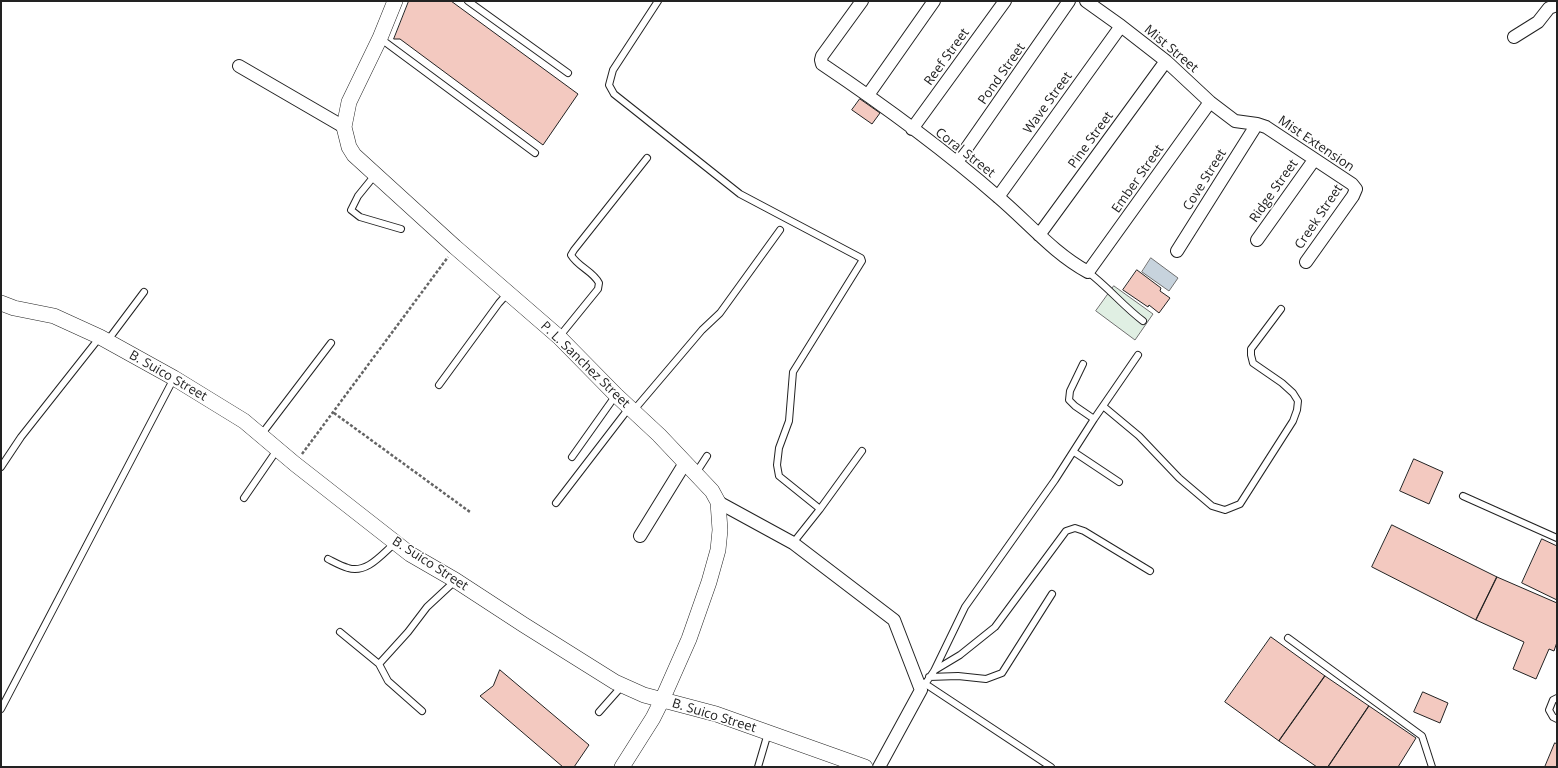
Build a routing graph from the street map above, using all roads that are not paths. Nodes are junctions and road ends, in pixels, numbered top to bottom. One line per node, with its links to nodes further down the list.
1 (395, 1): 12 (street, P. L. Sanchez Street)
2 (468, 1): 15 (lane)
3 (658, 1): 65 (lane)
4 (862, 1): 16 (street, Coral Street)
5 (934, 1): 16 (street)
6 (1005, 1): 21 (street, Reef Street)
7 (1069, 1): 25 (street, Pond Street)
8 (1086, 1): 10 (street, Mist Street)
9 (1557, 5): 11 (street)
10 (1121, 26): 13 (street, Mist Street); 28 (street, Wave Street)
11 (1514, 37)
12 (380, 38): 20 (street, P. L. Sanchez Street); 22 (lane)
13 (1166, 60): 17 (street, Mist Street); 31 (street, Pine Street)
14 (239, 66): 20 (street)
15 (568, 73)
16 (868, 95): 21 (street, Coral Street)
17 (1210, 102): 18 (street, Mist Street); 35 (street, Ember Street)
18 (1235, 121): 19 (street, Mist Extension)
19 (1257, 124): 24 (street, Mist Extension); 33 (street, Cove Street)
20 (344, 127): 26 (street, P. L. Sanchez Street)
21 (912, 129): 25 (street, Coral Street)
22 (535, 153)
23 (647, 158): 41 (lane)
24 (1314, 160): 27 (street, Mist Extension); 32 (street, Ridge Street)
25 (957, 162): 28 (street, Coral Street)
26 (375, 175): 29 (lane); 37 (street, P. L. Sanchez Street)
27 (1356, 189): 34 (street, Creek Street)
28 (998, 197): 31 (street, Coral Street)
29 (401, 229)
30 (780, 230): 50 (lane)
31 (1039, 235): 35 (street, Coral Street)
32 (1257, 240)
33 (1177, 251)
34 (1306, 262)
35 (1088, 272): 40 (lane)
36 (144, 292): 42 (lane)
37 (508, 294): 41 (street, P. L. Sanchez Street); 47 (lane)
38 (1, 303): 42 (street, B. Suico Street)
39 (1281, 309): 49 (lane)
40 (1143, 321)
41 (559, 337): 48 (street, P. L. Sanchez Street)
42 (103, 339): 46 (street, B. Suico Street); 58 (lane)
43 (331, 343): 52 (lane)
44 (1138, 355): 49 (lane)
45 (1083, 364): 51 (lane)
46 (174, 378): 52 (street, B. Suico Street); 83 (lane)
47 (439, 385)
48 (616, 396): 50 (street, P. L. Sanchez Street); 57 (lane)
49 (1103, 406): 51 (lane)
50 (631, 410): 59 (street, P. L. Sanchez Street); 64 (lane)
51 (1094, 419): 55 (lane)
52 (261, 435): 53 (street, B. Suico Street)
53 (278, 448): 62 (lane); 68 (street, B. Suico Street)
54 (862, 451): 65 (lane)
55 (1074, 452): 60 (lane); 77 (lane)
56 (707, 456): 59 (lane)
57 (572, 457)
58 (1, 467)
59 (690, 468): 63 (street, P. L. Sanchez Street); 66 (street)
60 (1119, 482)
61 (1463, 496): 67 (lane)
62 (244, 498)
63 (718, 502): 69 (street); 82 (street)
64 (556, 503)
65 (820, 510): 69 (lane)
66 (640, 536)
67 (1557, 538)
68 (395, 542): 70 (lane); 72 (street, B. Suico Street)
69 (793, 543): 80 (street)
70 (328, 559)
71 (1150, 571): 77 (lane)
72 (455, 580): 76 (lane); 79 (street, B. Suico Street)
73 (1052, 594): 78 (lane)
74 (340, 632): 76 (lane)
75 (1288, 638): 93 (lane)
76 (378, 664): 84 (lane)
77 (934, 671): 78 (lane)
78 (930, 677): 80 (lane)
79 (622, 685): 82 (street, B. Suico Street); 85 (lane)
80 (923, 686): 91 (street); 92 (lane)
81 (1557, 698): 86 (lane)
82 (662, 700): 87 (street, B. Suico Street); 88 (street)
83 (1, 709)
84 (422, 711)
85 (599, 712)
86 (1557, 719)
87 (768, 733): 89 (lane); 90 (street, B. Suico Street)
88 (622, 767)
89 (758, 767)
90 (865, 767)
91 (879, 767)
92 (1051, 767)
93 (1432, 767)

